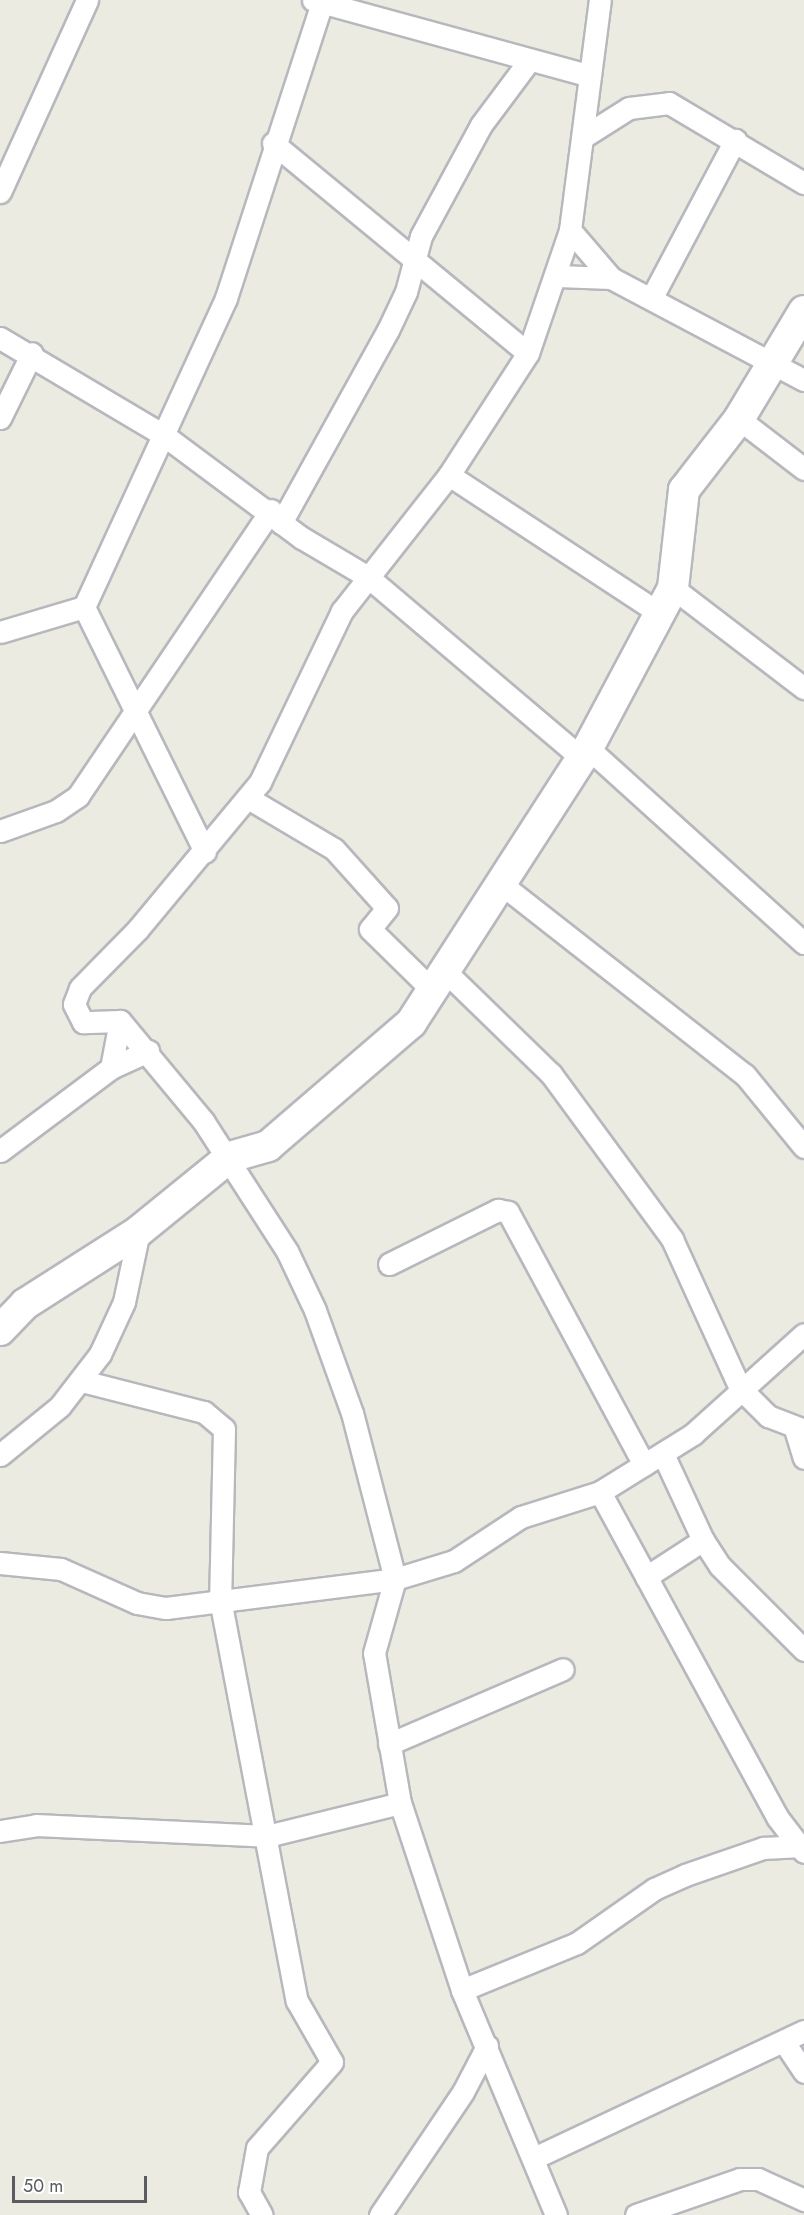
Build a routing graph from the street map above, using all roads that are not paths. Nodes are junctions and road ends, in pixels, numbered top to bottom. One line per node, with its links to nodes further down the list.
1 (87, 0): 10 (street)
2 (600, 0): 5 (street)
3 (319, 1): 4 (street); 8 (street)
4 (528, 62): 5 (street); 12 (street)
5 (590, 76): 6 (street)
6 (583, 137): 7 (street); 11 (street)
7 (735, 140): 9 (street); 15 (street)
8 (273, 143): 12 (street); 24 (street)
9 (804, 183)
10 (0, 192)
11 (570, 230): 13 (street); 14 (street)
12 (413, 261): 19 (street); 27 (street)
13 (557, 276): 14 (street); 19 (street)
14 (611, 278): 15 (street)
15 (652, 297): 20 (street)
16 (804, 311): 20 (street)
17 (0, 338): 18 (street)
18 (32, 353): 22 (street); 24 (street)
19 (528, 353): 26 (street)
20 (773, 359): 21 (street); 23 (street)
21 (804, 380)
22 (0, 418)
23 (739, 419): 25 (street); 29 (street)
24 (165, 436): 27 (street); 30 (street)
25 (804, 469)
26 (449, 475): 28 (street); 29 (street)
27 (276, 517): 28 (street); 33 (street)
28 (368, 577): 34 (street); 35 (street)
29 (666, 600): 32 (street); 34 (street)
30 (84, 607): 31 (street); 33 (street)
31 (0, 632)
32 (804, 688)
33 (137, 710): 36 (street); 37 (street)
34 (584, 752): 38 (street); 39 (street)
35 (248, 798): 37 (street); 40 (street)
36 (0, 831)
37 (205, 852): 41 (street)
38 (500, 883): 40 (street); 44 (street)
39 (804, 943)
40 (439, 981): 46 (street); 52 (street)
41 (120, 1021): 42 (street); 43 (street)
42 (148, 1051): 43 (street); 46 (street)
43 (111, 1068): 45 (street)
44 (804, 1146)
45 (0, 1151)
46 (230, 1157): 47 (street); 62 (street)
47 (139, 1231): 49 (street); 51 (street)
48 (389, 1264): 57 (street)
49 (0, 1330)
50 (804, 1334): 52 (street)
51 (82, 1381): 55 (street); 63 (street)
52 (740, 1388): 53 (street); 54 (street)
53 (800, 1430): 56 (street)
54 (663, 1454): 57 (street); 59 (street)
55 (0, 1455)
56 (804, 1458)
57 (644, 1465): 58 (street)
58 (600, 1492): 61 (street); 62 (street)
59 (703, 1540): 61 (street); 64 (street)
60 (0, 1563): 63 (street)
61 (646, 1577): 68 (street)
62 (395, 1579): 63 (street); 66 (street)
63 (220, 1599): 70 (street)
64 (804, 1650)
65 (563, 1669): 66 (street)
66 (389, 1744): 67 (street)
67 (400, 1803): 70 (street); 73 (street)
68 (777, 1816): 71 (street); 72 (street)
69 (0, 1831): 70 (street)
70 (267, 1836): 80 (street)
71 (763, 1848): 72 (street); 73 (street)
72 (800, 1849)
73 (462, 1990): 76 (street)
74 (804, 2031): 75 (street)
75 (784, 2042): 77 (street); 78 (street)
76 (487, 2046): 78 (street); 81 (street)
77 (804, 2072)
78 (536, 2157): 82 (street)
79 (804, 2200): 83 (street)
80 (262, 2215)
81 (380, 2215)
82 (556, 2215)
83 (636, 2215)

